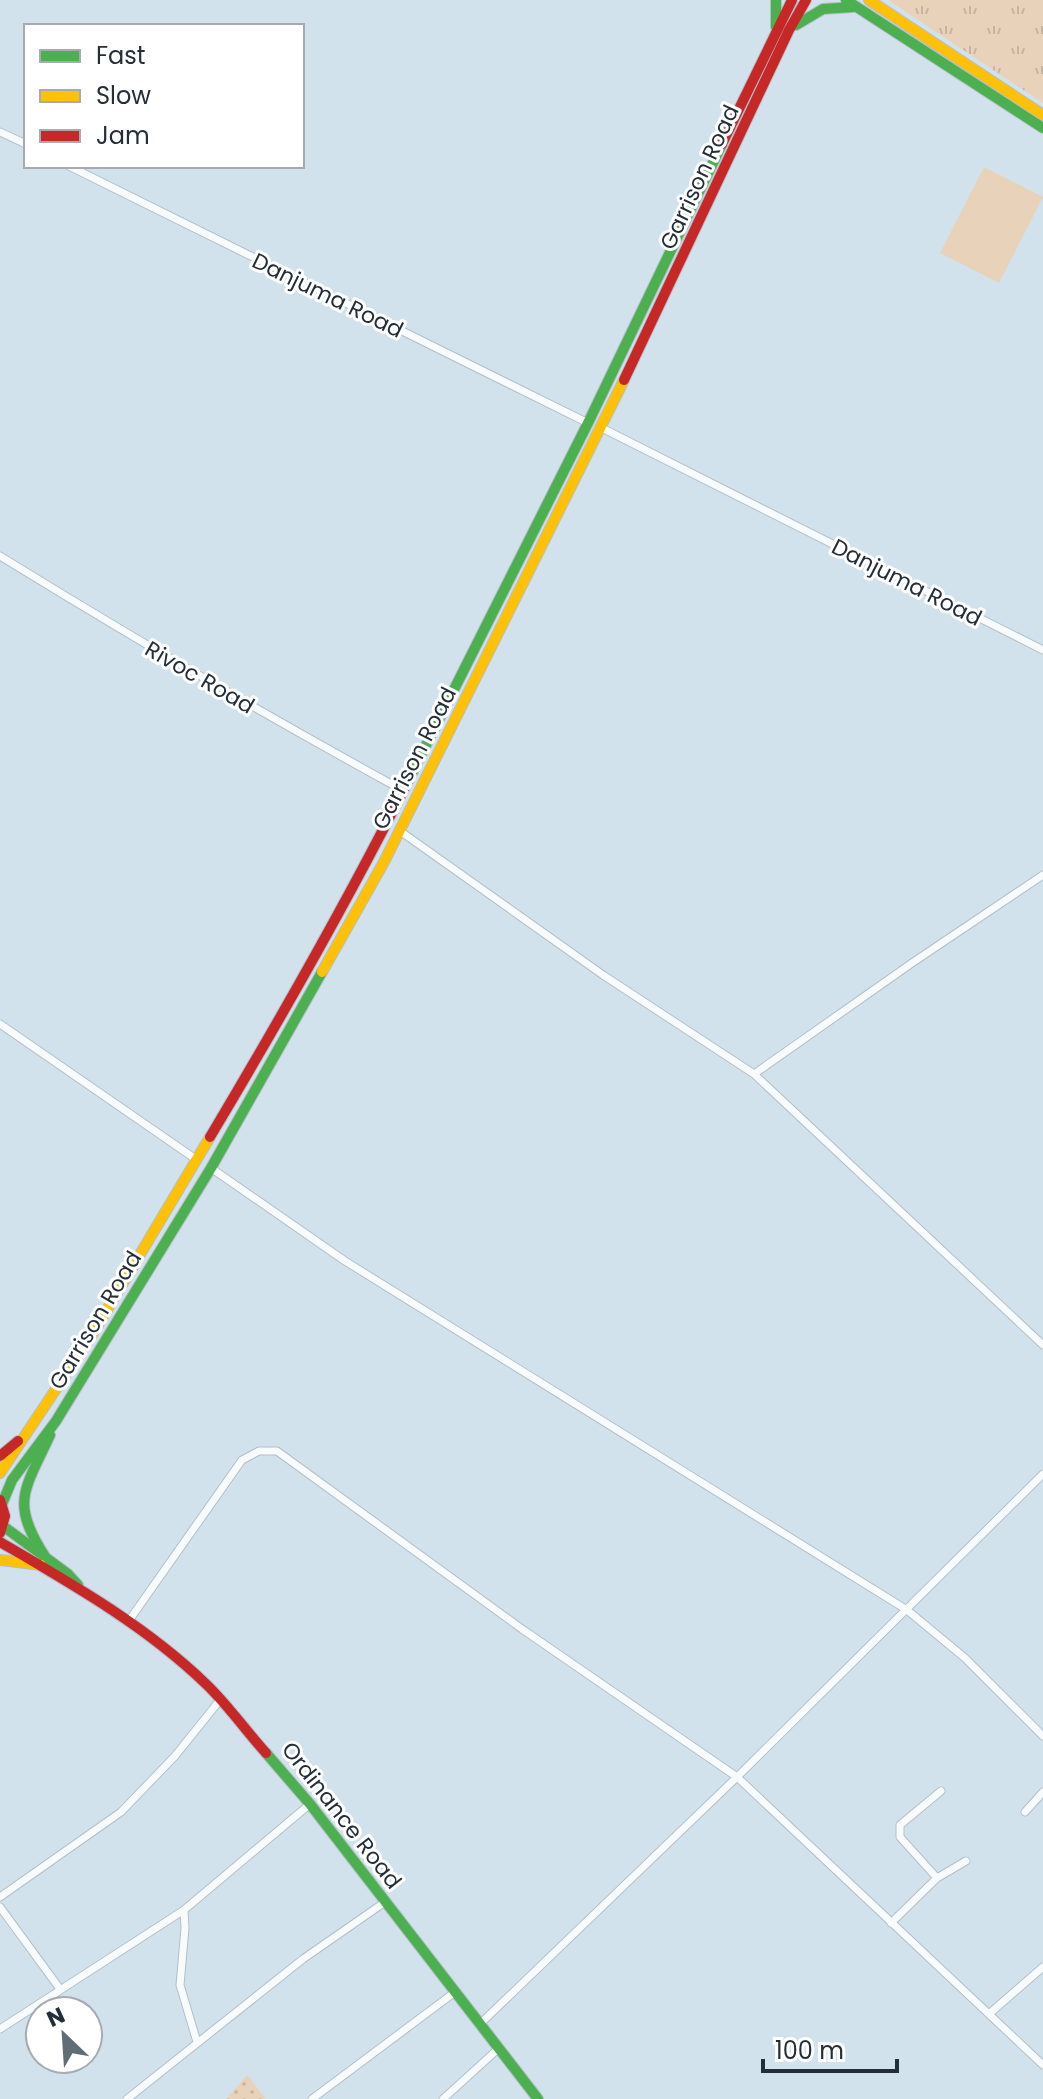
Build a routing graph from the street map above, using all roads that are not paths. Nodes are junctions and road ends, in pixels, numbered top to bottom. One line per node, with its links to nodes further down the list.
1 (776, 0): 8 (main road)
2 (792, 0): 8 (main road, Garrison Road)
3 (806, 0): 7 (main road, Garrison Road)
4 (846, 0): 6 (main road)
5 (875, 3): 9 (main road)
6 (857, 7): 7 (main road); 10 (main road)
7 (789, 30): 15 (main road, Garrison Road)
8 (775, 34): 14 (main road, Garrison Road)
9 (1043, 115)
10 (1043, 128)
11 (0, 132): 12 (street)
12 (24, 143)
13 (73, 168): 14 (street, Danjuma Road)
14 (588, 423): 18 (main road, Garrison Road)
15 (600, 427): 17 (street, Danjuma Road); 19 (main road, Garrison Road)
16 (0, 556): 18 (street, Rivoc Road)
17 (1043, 650)
18 (404, 791): 23 (main road, Garrison Road)
19 (400, 831): 22 (street); 24 (main road, Garrison Road)
20 (1043, 875): 22 (street)
21 (0, 1024): 23 (street)
22 (754, 1074): 25 (street)
23 (197, 1160): 27 (main road, Garrison Road)
24 (211, 1168): 26 (main road, Garrison Road); 36 (street)
25 (1043, 1345)
26 (56, 1421): 31 (main road, Garrison Road); 35 (main road)
27 (33, 1427): 28 (main road); 29 (main road, Garrison Road)
28 (0, 1456)
29 (0, 1473)
30 (1043, 1474): 36 (street)
31 (1, 1502): 32 (main road)
32 (2, 1530): 35 (main road, Ordinance Road)
33 (0, 1542): 35 (main road, Ordinance Road)
34 (0, 1560): 35 (main road)
35 (43, 1562): 37 (main road, Ordinance Road)
36 (907, 1610): 39 (street); 40 (street)
37 (128, 1622): 38 (main road, Ordinance Road); 40 (street)
38 (220, 1700): 43 (main road, Ordinance Road); 47 (street)
39 (1043, 1736)
40 (737, 1777): 51 (street); 56 (street)
41 (941, 1791): 46 (street)
42 (1043, 1792): 44 (street)
43 (310, 1804): 48 (main road, Ordinance Road); 50 (street)
44 (1025, 1812)
45 (966, 1861): 46 (street)
46 (937, 1878): 51 (street)
47 (0, 1897)
48 (385, 1902): 54 (main road, Ordinance Road); 58 (street)
49 (0, 1907): 53 (street)
50 (184, 1910): 53 (street); 58 (street)
51 (891, 1923): 55 (street)
52 (1043, 1967): 55 (street)
53 (60, 1989): 57 (street)
54 (455, 1992): 56 (main road, Ordinance Road); 62 (street)
55 (989, 2014): 60 (street)
56 (479, 2025): 59 (main road, Ordinance Road)
57 (0, 2029)
58 (197, 2042): 61 (street)
59 (498, 2049): 63 (street); 64 (main road, Ordinance Road)
60 (1043, 2065)
61 (127, 2099)
62 (312, 2099)
63 (443, 2099)
64 (538, 2099)

